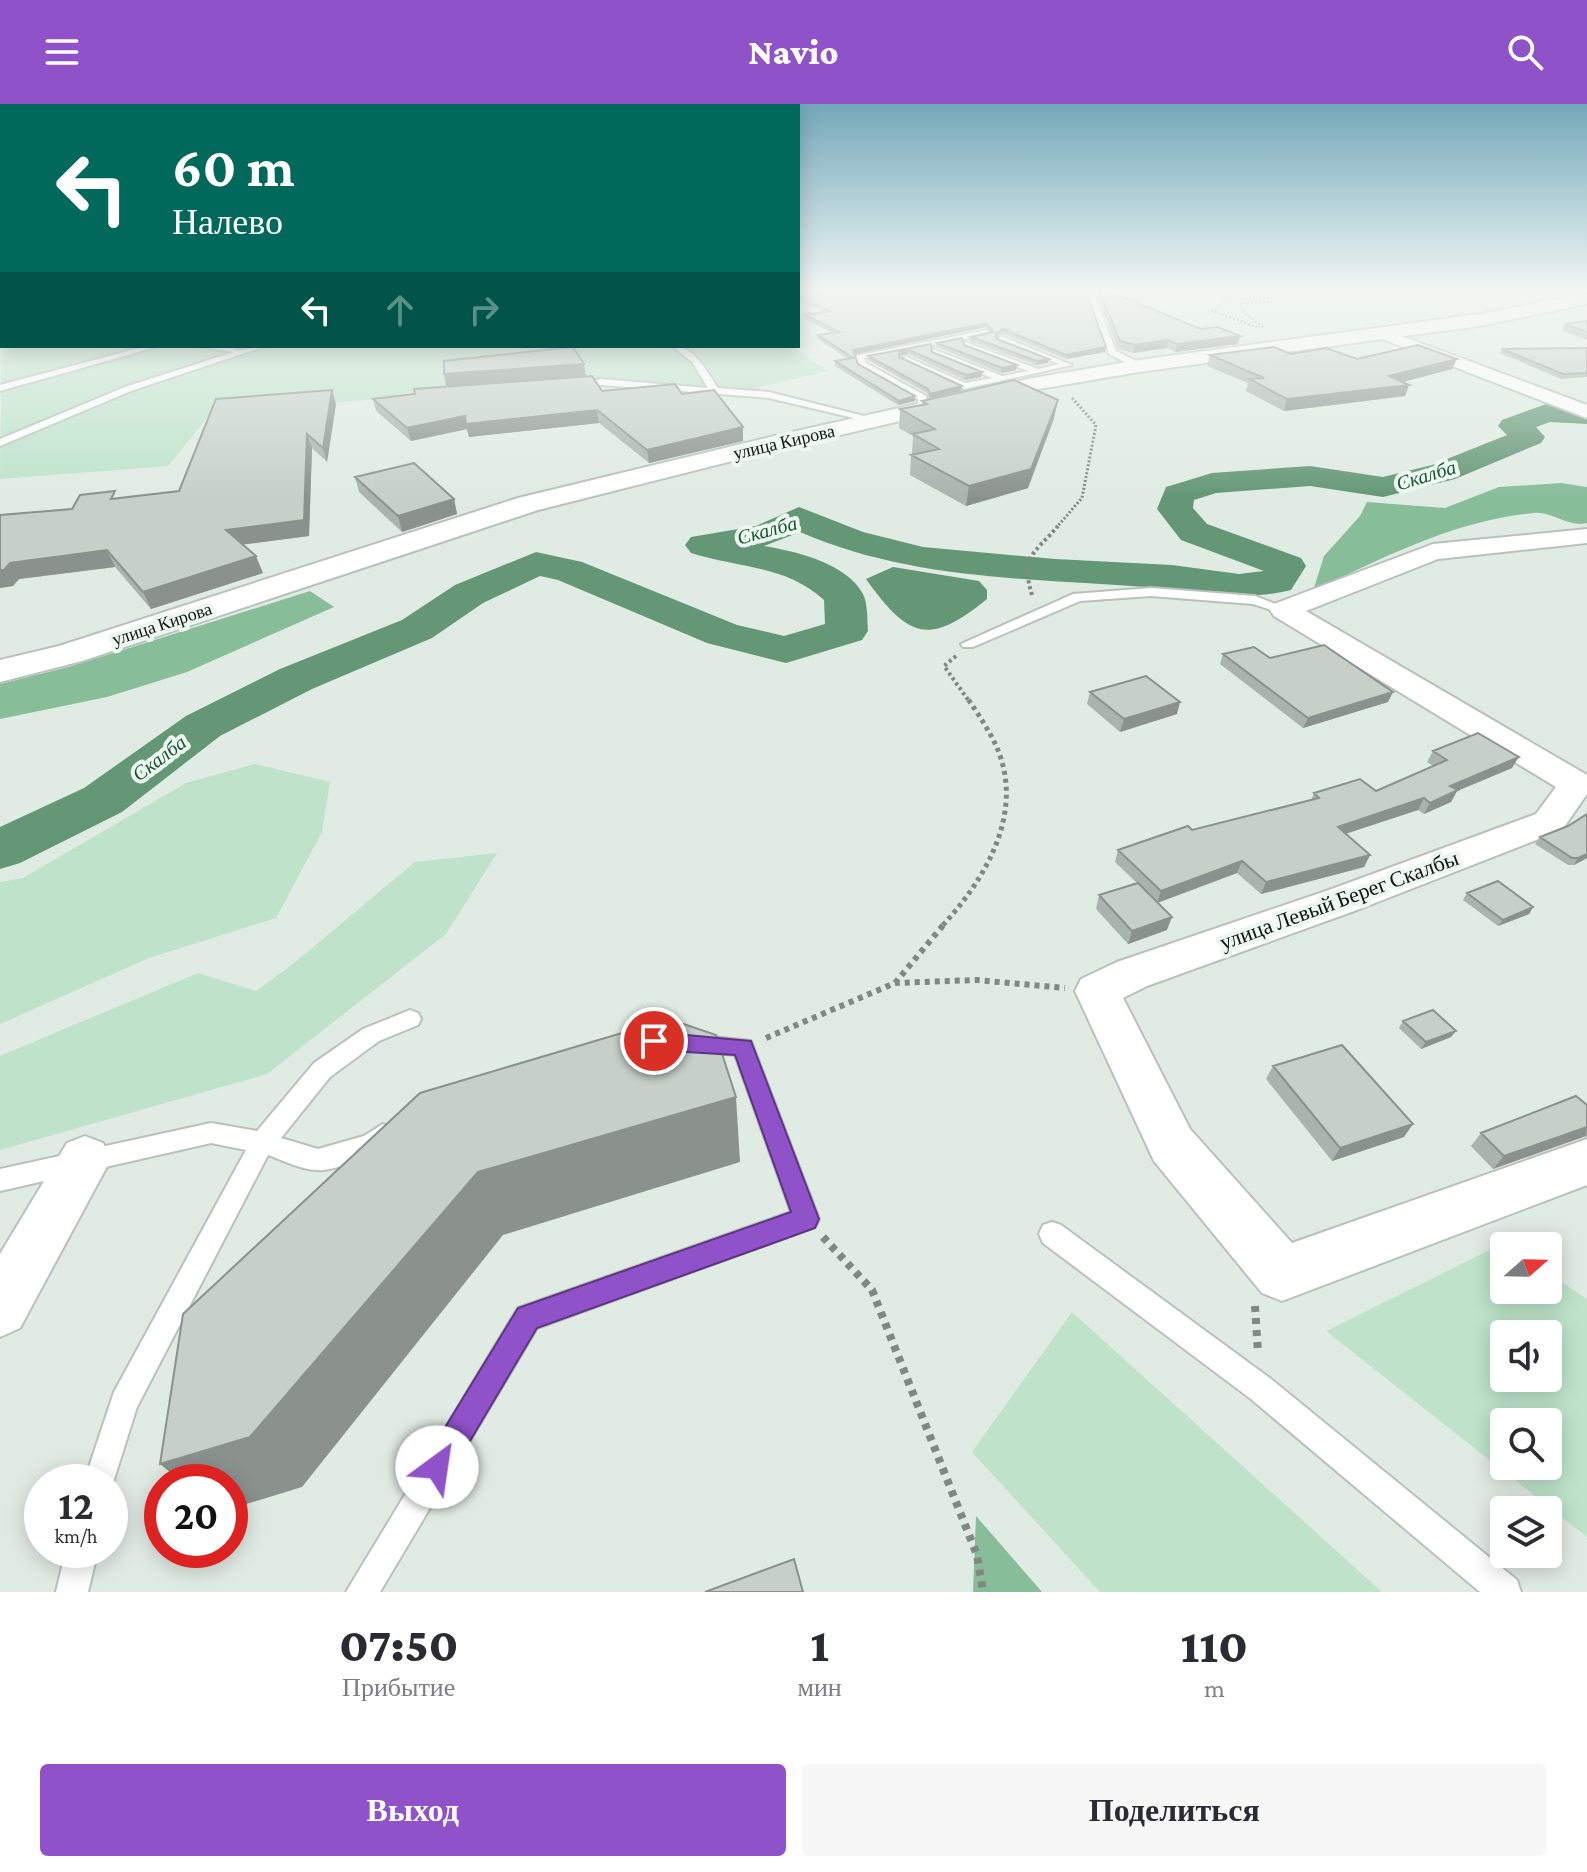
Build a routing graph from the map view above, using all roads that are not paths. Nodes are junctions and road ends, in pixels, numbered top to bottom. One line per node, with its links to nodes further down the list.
1 (106, 359): 16 (lane)
2 (214, 359): 21 (lane)
3 (694, 359): 17 (lane)
4 (860, 359): 18 (lane)
5 (905, 359): 14 (lane)
6 (956, 359): 14 (lane)
7 (1006, 359): 13 (lane)
8 (1054, 359): 13 (lane)
9 (1126, 359): 12 (lane)
10 (1187, 359): 12 (street, улица Кирова)
11 (1449, 359): 19 (street)
12 (1139, 366): 13 (street, улица Кирова)
13 (1046, 376): 14 (lane); 18 (street, улица Кирова)
14 (1001, 379)
15 (561, 385): 17 (lane)
16 (0, 388)
17 (715, 391): 20 (lane)
18 (923, 409): 20 (street, улица Кирова)
19 (1587, 412)
20 (875, 420): 25 (street, улица Кирова)
21 (0, 443)
22 (1587, 536): 23 (street)
23 (1284, 610): 24 (lane); 26 (street, улица Левый Берег Скалбы)
24 (968, 644)
25 (0, 671)
26 (1582, 782): 32 (street, улица Левый Берег Скалбы)
27 (410, 1019): 30 (lane)
28 (669, 1042): 39 (lane)
29 (405, 1115): 30 (lane)
30 (262, 1143): 31 (lane); 36 (lane)
31 (85, 1159): 33 (lane); 35 (street)
32 (1587, 1162)
33 (0, 1180)
34 (1052, 1234): 40 (lane)
35 (0, 1308)
36 (105, 1464)
37 (78, 1568): 38 (lane)
38 (72, 1592)
39 (362, 1592)
40 (1505, 1592)

